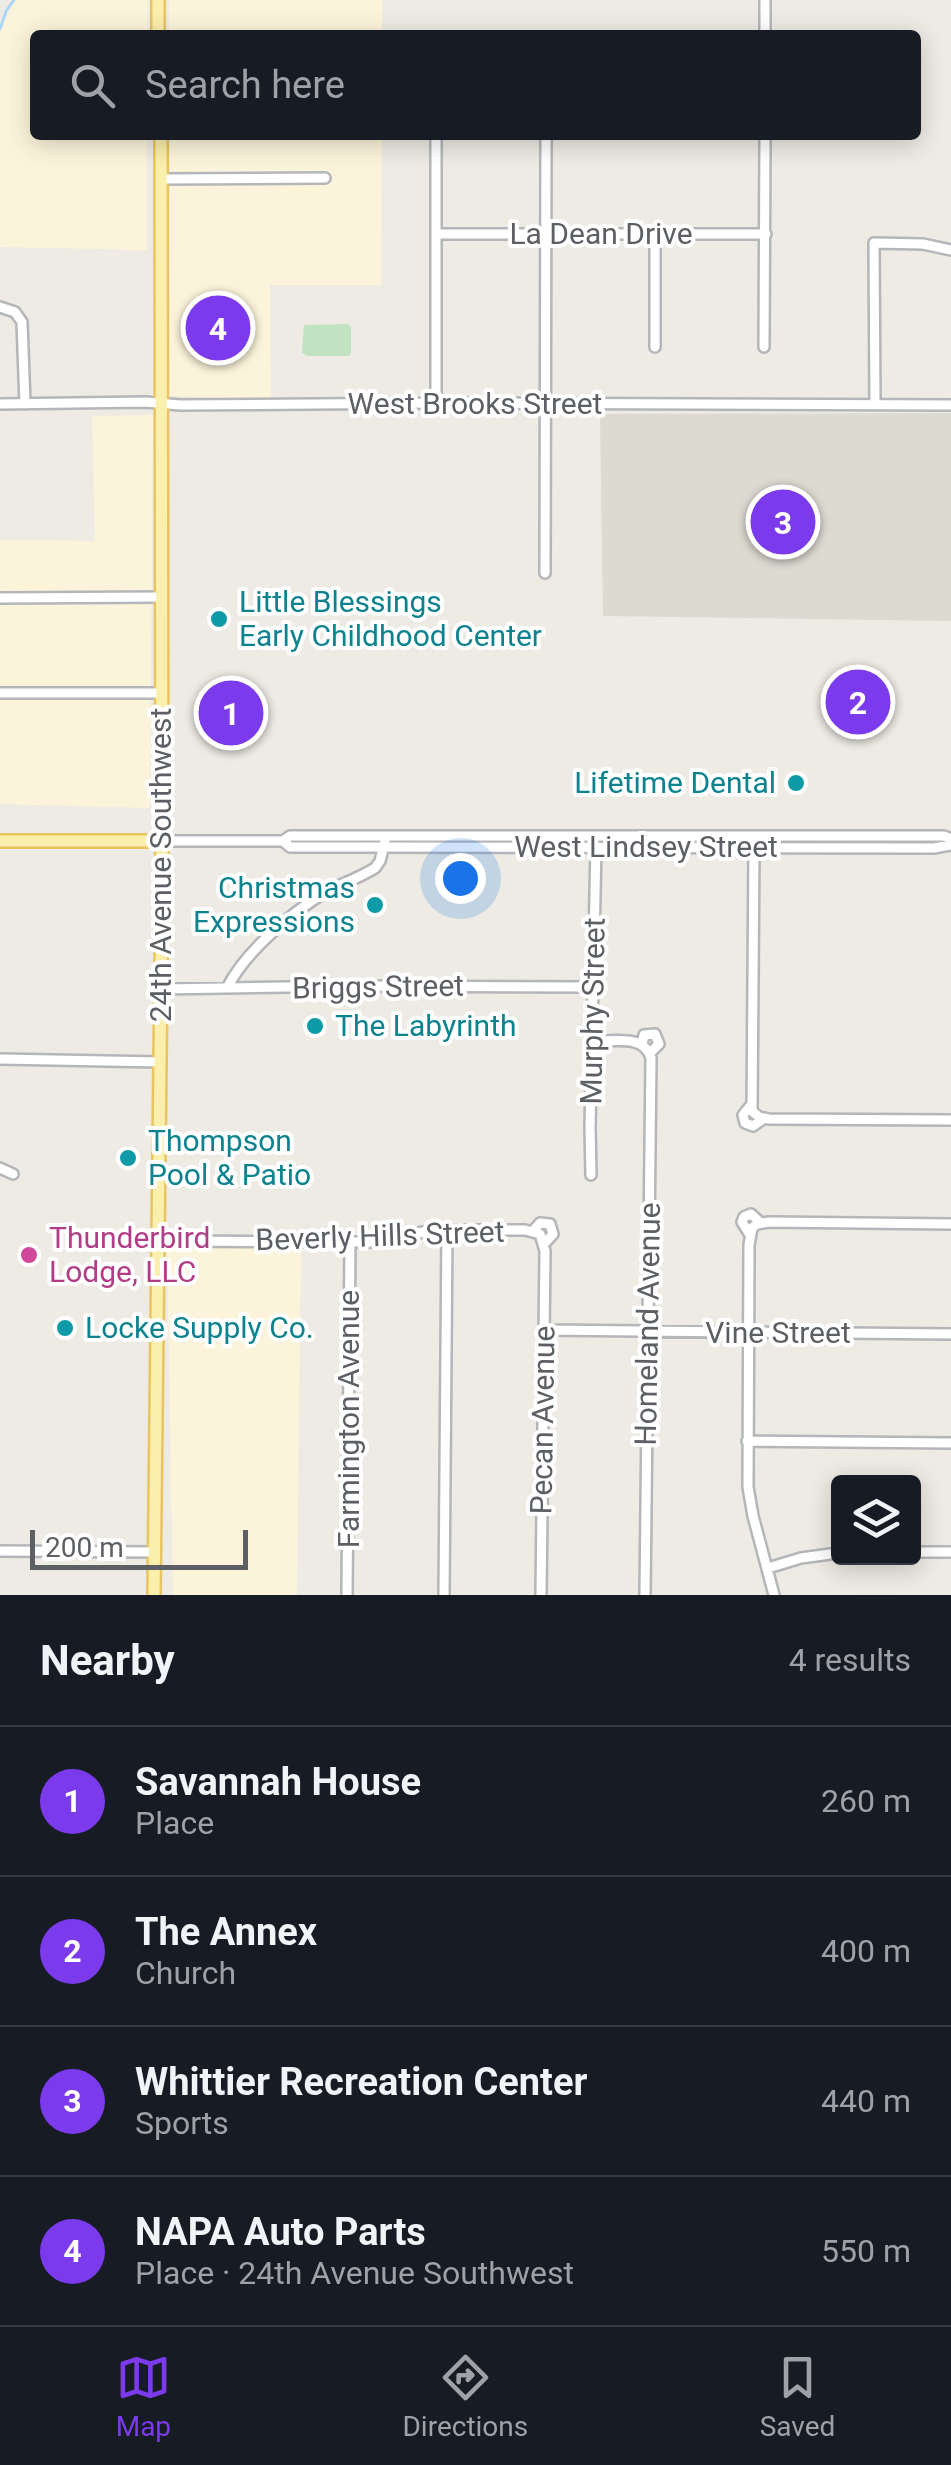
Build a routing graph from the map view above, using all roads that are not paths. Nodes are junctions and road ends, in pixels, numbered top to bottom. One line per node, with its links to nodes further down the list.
1 (158, 0): 3 (main road)
2 (765, 0): 4 (street)
3 (158, 30)
4 (765, 30)
5 (161, 140): 10 (main road, 24th Avenue Southwest)
6 (436, 140): 11 (street)
7 (546, 140): 12 (street)
8 (765, 140): 14 (street)
9 (325, 178): 10 (street)
10 (162, 179): 19 (main road, 24th Avenue Southwest)
11 (436, 234): 12 (street, La Dean Drive); 20 (street)
12 (546, 234): 13 (street, La Dean Drive); 23 (street)
13 (655, 234): 14 (street, La Dean Drive); 17 (street)
14 (766, 234): 18 (street)
15 (951, 250): 24 (street)
16 (0, 306): 22 (street)
17 (655, 347)
18 (764, 347)
19 (161, 403): 20 (street, West Brooks Street); 22 (street, West Brooks Street); 27 (main road, 24th Avenue Southwest)
20 (436, 403): 23 (street, West Brooks Street)
21 (0, 404): 22 (street, West Brooks Street)
22 (25, 404)
23 (545, 404): 24 (street, West Brooks Street); 26 (street)
24 (875, 404): 25 (street, West Brooks Street)
25 (951, 404)
26 (545, 573)
27 (162, 597): 28 (street); 30 (main road, 24th Avenue Southwest)
28 (0, 598)
29 (0, 693): 30 (street)
30 (162, 693): 38 (main road, 24th Avenue Southwest)
31 (352, 836): 32 (street, West Lindsey Street); 36 (street, West Lindsey Street); 43 (street)
32 (386, 836): 33 (street, West Lindsey Street); 41 (street)
33 (571, 836): 40 (street, West Lindsey Street); 42 (street)
34 (818, 836): 35 (street, West Lindsey Street); 40 (street, West Lindsey Street); 45 (street)
35 (847, 836): 39 (street, West Lindsey Street); 46 (street)
36 (283, 840): 38 (street, West Lindsey Street); 43 (street, West Lindsey Street)
37 (0, 841): 38 (main road, West Lindsey Street)
38 (162, 841): 49 (main road, 24th Avenue Southwest)
39 (951, 842): 46 (street, West Lindsey Street)
40 (601, 843): 42 (street, West Lindsey Street); 44 (street, West Lindsey Street); 47 (street, Murphy Street)
41 (384, 847): 42 (street, West Lindsey Street); 43 (street, West Lindsey Street); 48 (street)
42 (571, 847)
43 (352, 848)
44 (754, 848): 45 (street, West Lindsey Street); 53 (street)
45 (818, 848): 46 (street, West Lindsey Street)
46 (848, 848)
47 (595, 987): 48 (street, Briggs Street); 50 (street, Murphy Street)
48 (228, 988): 49 (street, Briggs Street)
49 (161, 989): 52 (main road, 24th Avenue Southwest)
50 (594, 1041): 56 (street, Murphy Street); 63 (street, Homeland Avenue)
51 (0, 1059): 52 (street)
52 (160, 1062): 60 (main road, 24th Avenue Southwest)
53 (951, 1120)
54 (0, 1168): 55 (street)
55 (12, 1174)
56 (591, 1175)
57 (951, 1224): 64 (street)
58 (447, 1230): 59 (street, Beverly Hills Street); 61 (street, Beverly Hills Street); 76 (street)
59 (539, 1237): 62 (street, Pecan Avenue)
60 (159, 1241): 61 (street, Beverly Hills Street); 69 (main road, 24th Avenue Southwest)
61 (350, 1242): 75 (street, Farmington Avenue)
62 (544, 1330): 63 (street, Vine Street); 77 (street, Pecan Avenue)
63 (647, 1332): 64 (street, Vine Street); 78 (street, Homeland Avenue)
64 (749, 1332): 65 (street, Vine Street); 66 (street)
65 (951, 1334)
66 (747, 1441): 67 (street); 73 (street)
67 (951, 1443)
68 (0, 1551): 69 (street)
69 (154, 1552): 74 (main road, 24th Avenue Southwest)
70 (921, 1552): 71 (street)
71 (951, 1552)
72 (831, 1553): 73 (street)
73 (768, 1568): 79 (street)
74 (154, 1595)
75 (348, 1595)
76 (444, 1595)
77 (541, 1595)
78 (645, 1595)
79 (774, 1595)

